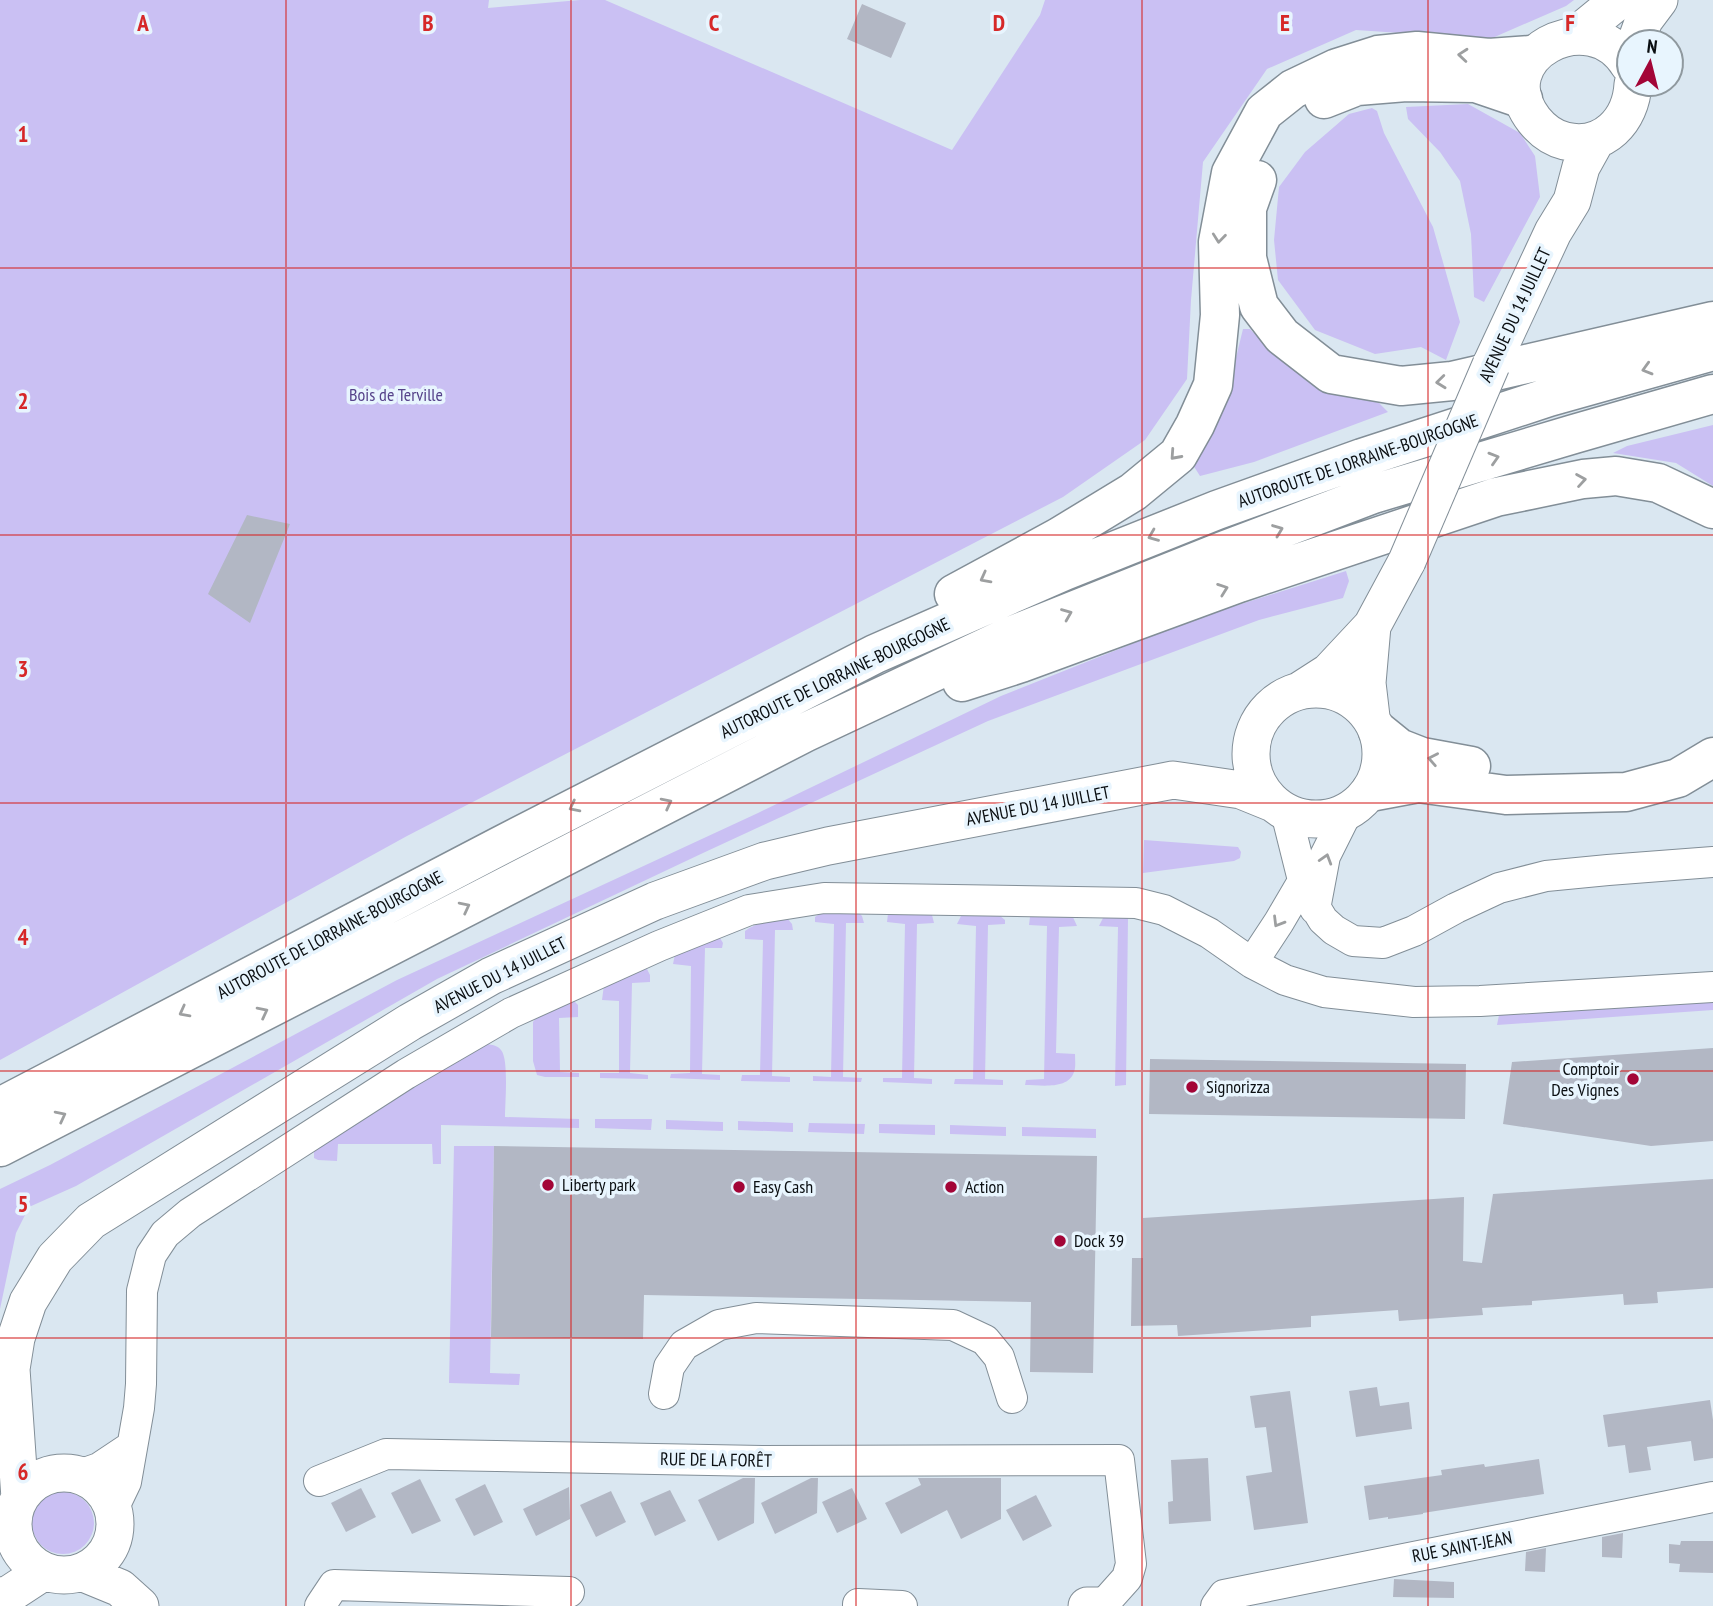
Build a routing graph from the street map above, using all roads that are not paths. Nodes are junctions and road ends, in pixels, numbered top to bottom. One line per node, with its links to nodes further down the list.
1 (1619, 0): 4 (main road)
2 (1658, 0): 3 (main road)
3 (1641, 28)
4 (1581, 31): 5 (main road); 6 (main road)
5 (1615, 45)
6 (1531, 55): 8 (main road); 17 (highway, one-way to 17)
7 (1632, 98): 10 (main road)
8 (1523, 99): 9 (main road); 12 (highway, one-way to 8)
9 (1551, 136): 10 (main road); 11 (main road, AVENUE DU 14 JUILLET)
10 (1596, 139): 11 (main road, AVENUE DU 14 JUILLET)
11 (1553, 232): 16 (main road, AVENUE DU 14 JUILLET, bridge)
12 (1713, 321)
13 (1713, 351): 17 (highway, AUTOROUTE DE LORRAINE-BOURGOGNE, one-way to 17)
14 (1713, 394): 21 (highway, AUTOROUTE DE LORRAINE-BOURGOGNE, one-way to 14)
15 (1713, 509): 21 (highway, one-way to 15)
16 (1372, 626): 18 (main road, AVENUE DU 14 JUILLET); 19 (main road, AVENUE DU 14 JUILLET)
17 (876, 654): 32 (highway, AUTOROUTE DE LORRAINE-BOURGOGNE, one-way to 32)
18 (1301, 690): 19 (main road); 20 (main road)
19 (1374, 724): 24 (highway, one-way to 19); 25 (main road)
20 (1255, 730): 23 (main road, AVENUE DU 14 JUILLET); 26 (main road)
21 (804, 733): 33 (highway, AUTOROUTE DE LORRAINE-BOURGOGNE, one-way to 21)
22 (1711, 757): 24 (highway)
23 (1172, 780): 26 (main road, AVENUE DU 14 JUILLET); 36 (main road, AVENUE DU 14 JUILLET)
24 (1570, 794): 25 (highway)
25 (1359, 802): 26 (main road); 29 (street, one-way to 25)
26 (1279, 807): 28 (street)
27 (1713, 862): 29 (street)
28 (1303, 881): 29 (street); 30 (street, one-way to 30)
29 (1315, 909)
30 (1252, 962): 31 (street); 37 (street)
31 (1713, 987)
32 (0, 1107)
33 (0, 1147)
34 (664, 1394): 35 (street)
35 (1012, 1398)
36 (16, 1423): 38 (main road); 41 (main road, AVENUE DU 14 JUILLET)
37 (132, 1446): 38 (street); 42 (street)
38 (70, 1474): 41 (main road); 42 (main road)
39 (319, 1481): 52 (street, RUE DE LA FORÊT)
40 (1713, 1497): 53 (street, RUE SAINT-JEAN)
41 (20, 1498): 43 (main road)
42 (113, 1509): 44 (main road)
43 (21, 1563): 44 (main road); 46 (main road)
44 (92, 1563): 47 (main road)
45 (569, 1592): 48 (street)
46 (0, 1596)
47 (130, 1597)
48 (320, 1606)
49 (858, 1606): 50 (street)
50 (902, 1606)
51 (1087, 1606): 52 (main road)
52 (1102, 1606)
53 (1216, 1606)

